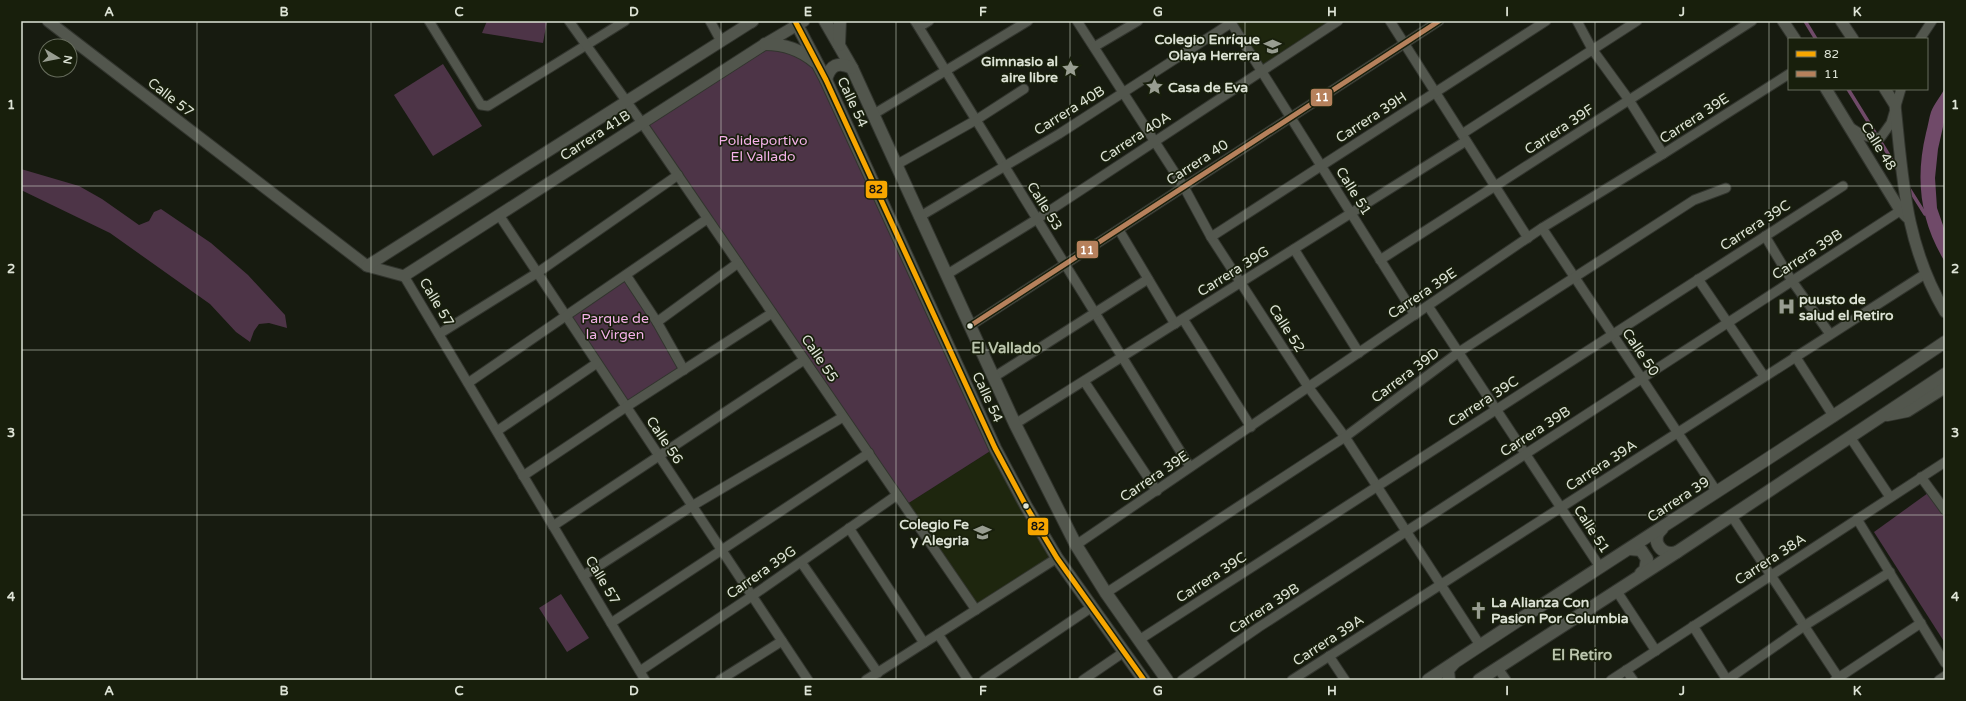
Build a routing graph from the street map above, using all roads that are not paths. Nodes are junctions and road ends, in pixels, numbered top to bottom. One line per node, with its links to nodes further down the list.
1 (48, 21): 82 (street, Calle 57)
2 (429, 21): 32 (street)
3 (569, 21): 32 (street, Calle 55)
4 (625, 21): 32 (street)
5 (710, 21): 29 (street)
6 (752, 21): 29 (street, Carrera 41B)
7 (825, 21): 33 (main road, Calle 54)
8 (840, 21): 33 (main road)
9 (929, 21): 25 (street)
10 (1028, 21): 38 (street)
11 (1077, 21): 34 (street, Calle 52)
12 (1138, 21): 34 (street)
13 (1338, 21): 39 (street, Carrera 40A)
14 (1390, 21): 31 (street)
15 (1439, 21): 31 (street, Carrera 40)
16 (1546, 21): 46 (street, Carrera 39H)
17 (1577, 21): 35 (street)
18 (1637, 21): 35 (street, Carrera 39G)
19 (1752, 21): 48 (street, Carrera 39F)
20 (1783, 21): 26 (street)
21 (1841, 21): 27 (street)
22 (1932, 21): 28 (street)
23 (799, 22): 30 (street, Carrera 41B); 36 (main road, Calle 54)
24 (1231, 22): 39 (street, Calle 51); 47 (street, Carrera 40B)
25 (917, 24): 38 (street, Calle 53)
26 (1794, 38)
27 (1852, 38)
28 (1921, 38)
29 (721, 41): 49 (street, Carrera 41B)
30 (765, 44): 36 (main road); 54 (street, Carrera 41B)
31 (1405, 44): 46 (street); 52 (street, Carrera 40)
32 (586, 46): 49 (street, Calle 55)
33 (839, 46): 37 (main road, Calle 54)
34 (1094, 47): 47 (street, Calle 52)
35 (1592, 50): 48 (street); 56 (street, Carrera 39G)
36 (818, 65): 41 (main road, Calle 54)
37 (852, 68): 41 (main road); 51 (main road, Calle 54)
38 (945, 71): 51 (street); 53 (street, Calle 53)
39 (1262, 72): 52 (street, Calle 51); 57 (street, Carrera 40A)
40 (1788, 75): 58 (street, Carrera 39E)
41 (826, 80): 159 (main road, Calle 54)
42 (1024, 89): 53 (street)
43 (1827, 90): 55 (street, Calle 48)
44 (1886, 90): 50 (street, Calle 48)
45 (1900, 90): 50 (street)
46 (1436, 92): 56 (street); 61 (street, Carrera 39H)
47 (1123, 93): 57 (street, Calle 52); 60 (street, Carrera 40B)
48 (1629, 100): 58 (street); 65 (street, Carrera 39F)
49 (625, 102): 54 (street, Calle 55); 82 (street, Carrera 41B)
50 (1895, 105): 55 (street); 67 (street, Calle 48)
51 (874, 114): 59 (main road, Calle 54)
52 (1291, 118): 61 (street, Calle 51); 64 (street, Carrera 40)
53 (976, 120): 59 (street); 60 (street, Calle 53)
54 (642, 123): 62 (street, Calle 55); 69 (street, Carrera 41B)
55 (1850, 128): 67 (street, Calle 48)
56 (1464, 138): 65 (street); 68 (street, Carrera 39G)
57 (1154, 140): 64 (street, Calle 52); 72 (street, Carrera 40A)
58 (1664, 154): 73 (street, Carrera 39E)
59 (896, 165): 70 (main road, Calle 54)
60 (1004, 166): 70 (street, Carrera 40B); 72 (street, Calle 53)
61 (1322, 166): 68 (street, Calle 51); 76 (street, Carrera 39H)
62 (678, 175): 71 (street, Calle 55); 83 (street)
63 (1843, 186): 75 (street, Carrera 39C)
64 (1184, 187): 74 (street, Carrera 40); 76 (street, Calle 52)
65 (1496, 187): 77 (street); 79 (street, Carrera 39F)
66 (1726, 188): 88 (street, Carrera 39D)
67 (1905, 212): 84 (street, Calle 48); 91 (street, Carrera 39B)
68 (1351, 213): 78 (street, Carrera 39G); 79 (street, Calle 51)
69 (498, 215): 83 (street, Calle 56); 87 (street, Carrera 41B)
70 (919, 217): 86 (main road, Calle 54)
71 (707, 219): 80 (street, Calle 55); 85 (street)
72 (1037, 219): 81 (street, Calle 53); 86 (street, Carrera 40A)
73 (1542, 228): 77 (street, Carrera 39E); 88 (street, Calle 50)
74 (1119, 230): 81 (street, Carrera 40); 89 (street)
75 (1765, 236): 90 (street, Carrera 39C); 91 (street)
76 (1212, 237): 92 (street, Calle 52)
77 (1528, 238): 93 (street, Carrera 39E)
78 (1294, 249): 92 (street, Carrera 39G); 109 (street)
79 (1380, 260): 97 (street, Calle 51)
80 (738, 263): 95 (street, Calle 55); 100 (street)
81 (1065, 265): 96 (street, Calle 53); 103 (street, Carrera 40)
82 (368, 266): 87 (street, Calle 57)
83 (537, 273): 98 (street, Calle 56); 104 (street)
84 (1926, 274): 94 (street, Calle 48); 106 (street, Carrera 39A)
85 (626, 275): 98 (street); 100 (street)
86 (946, 275): 103 (main road, Calle 54)
87 (404, 276): 104 (street, Calle 57)
88 (1575, 278): 105 (street, Calle 50); 108 (street, Carrera 39D)
89 (1148, 279): 96 (street); 102 (street)
90 (1698, 279): 101 (street); 105 (street, Carrera 39C)
91 (1792, 281): 101 (street, Carrera 39B); 106 (street)
92 (1241, 283): 99 (street, Carrera 39G); 122 (street, Calle 52)
93 (1428, 306): 97 (street, Carrera 39E); 108 (street, Calle 51)
94 (1945, 312)
95 (772, 313): 112 (street, Calle 55); 114 (street)
96 (1095, 313): 110 (street, Calle 53); 117 (street)
97 (1415, 315): 109 (street, Carrera 39E)
98 (566, 316): 113 (street, Calle 56); 120 (street)
99 (1183, 319): 102 (street, Carrera 39G); 129 (street)
100 (657, 322): 114 (street)
101 (1727, 323): 116 (street); 118 (street, Carrera 39B)
102 (1174, 324): 110 (street, Carrera 39G)
103 (970, 326): 117 (main road, Calle 54)
104 (439, 334): 120 (street, Calle 57)
105 (1612, 334): 118 (street, Calle 50); 124 (street, Carrera 39C)
106 (1830, 334): 111 (street, Carrera 39A)
107 (1945, 342): 126 (main road, Carrera 39)
108 (1459, 352): 124 (street, Calle 51); 132 (street, Carrera 39D)
109 (1359, 353): 122 (street, Carrera 39E)
110 (1122, 356): 119 (street, Carrera 39G); 138 (street, Calle 53)
111 (1796, 356): 116 (street, Carrera 39A); 126 (street)
112 (804, 360): 125 (street, Calle 55); 136 (street)
113 (597, 363): 123 (street, Calle 56); 130 (street)
114 (684, 370): 123 (street)
115 (1945, 374): 127 (main road)
116 (1764, 376): 131 (street, Carrera 39A)
117 (994, 377): 128 (main road, Calle 54)
118 (1641, 379): 131 (street, Calle 50); 135 (street, Carrera 39B)
119 (1084, 381): 128 (street, Carrera 39G); 142 (street)
120 (468, 383): 130 (street, Calle 57)
121 (1945, 387): 127 (main road)
122 (1309, 388): 129 (street, Carrera 39E); 132 (street, Calle 52)
123 (626, 407): 136 (street, Calle 56); 139 (street)
124 (1496, 409): 135 (street, Calle 51); 141 (street, Carrera 39C)
125 (843, 417): 134 (street, Calle 55); 146 (street)
126 (1834, 417): 143 (main road, Carrera 39)
127 (1880, 417): 133 (main road)
128 (1015, 424): 155 (main road, Calle 54)
129 (1250, 427): 138 (street, Carrera 39E)
130 (497, 431): 139 (street, Calle 57)
131 (1677, 432): 143 (street, Calle 50); 147 (street, Carrera 39A)
132 (1345, 437): 141 (street, Calle 52); 168 (street, Carrera 39D)
133 (1850, 437): 145 (street); 149 (main road)
134 (868, 453): 144 (street, Calle 55); 157 (street)
135 (1526, 454): 147 (street, Calle 51); 154 (street, Carrera 39B)
136 (660, 457): 146 (street, Calle 56); 151 (street)
137 (1945, 462): 140 (street, Carrera 38A)
138 (1190, 467): 142 (street, Carrera 39E)
139 (523, 476): 151 (street, Calle 57)
140 (1921, 477): 145 (street, Carrera 38A); 148 (street)
141 (1377, 486): 154 (street, Calle 52); 177 (street, Carrera 39C)
142 (1157, 491): 155 (street, Carrera 39E)
143 (1717, 492): 153 (main road, Carrera 39)
144 (897, 495): 152 (street, Carrera 39G); 171 (street, Calle 55)
145 (1890, 497): 150 (street, Carrera 38A)
146 (692, 506): 157 (street, Calle 56); 165 (street)
147 (1561, 507): 161 (street, Calle 51); 166 (street, Carrera 39A)
148 (1945, 510)
149 (1731, 515): 158 (main road); 164 (street)
150 (1857, 519): 162 (street); 164 (street, Carrera 38A)
151 (553, 526): 165 (street, Calle 57)
152 (849, 528): 160 (street, Carrera 39G); 179 (street)
153 (1662, 528): 156 (main road, Carrera 39); 158 (main road)
154 (1406, 532): 166 (street, Calle 52); 201 (street, Carrera 39B)
155 (1076, 545): 168 (main road, Calle 54)
156 (1630, 549): 161 (main road, Carrera 39); 163 (main road)
157 (721, 550): 169 (street, Calle 56); 172 (street)
158 (1677, 552): 163 (main road)
159 (1057, 558): 170 (main road, Calle 54); 171 (street)
160 (801, 562): 169 (street, Carrera 39G); 189 (street)
161 (1600, 567): 180 (main road, Carrera 39)
162 (1890, 572): 173 (street); 175 (street)
163 (1641, 573): 167 (main road)
164 (1771, 575): 174 (street, Carrera 38A); 175 (street)
165 (583, 576): 172 (street, Calle 57)
166 (1440, 585): 180 (street, Calle 52); 183 (street, Carrera 39A)
167 (1616, 590): 181 (street); 186 (main road)
168 (1106, 593): 177 (main road, Calle 54)
169 (752, 596): 178 (street, Calle 56); 188 (street, Carrera 39G)
170 (1092, 607): 182 (main road, Calle 54); 197 (street)
171 (976, 610): 176 (street)
172 (611, 623): 188 (street, Calle 57)
173 (1921, 623): 185 (street); 191 (street)
174 (1693, 626): 181 (street, Carrera 38A); 210 (street)
175 (1804, 626): 191 (street); 210 (street)
176 (938, 634): 179 (street); 196 (street)
177 (1139, 640): 200 (main road, Calle 54)
178 (782, 641): 193 (street); 194 (street, Calle 56)
179 (924, 643): 189 (street)
180 (1480, 646): 184 (main road, Carrera 39)
181 (1656, 651): 187 (street, Carrera 38A)
182 (1124, 652): 198 (street); 199 (main road, Calle 54)
183 (1329, 656): 202 (street, Carrera 39A); 203 (street)
184 (1454, 662): 204 (main road, Carrera 39); 205 (main road)
185 (1945, 663)
186 (1497, 667): 206 (main road); 207 (street)
187 (1626, 670): 208 (street, Carrera 38A); 209 (street)
188 (640, 671): 192 (street, Calle 57)
189 (878, 672): 195 (street)
190 (1945, 676): 211 (street)
191 (1838, 679)
192 (645, 680)
193 (720, 680)
194 (808, 680)
195 (866, 680)
196 (968, 680)
197 (984, 680)
198 (1083, 680)
199 (1144, 680)
200 (1167, 680)
201 (1182, 680)
202 (1292, 680)
203 (1345, 680)
204 (1428, 680)
205 (1449, 680)
206 (1479, 680)
207 (1506, 680)
208 (1611, 680)
209 (1633, 680)
210 (1727, 680)
211 (1939, 680)

